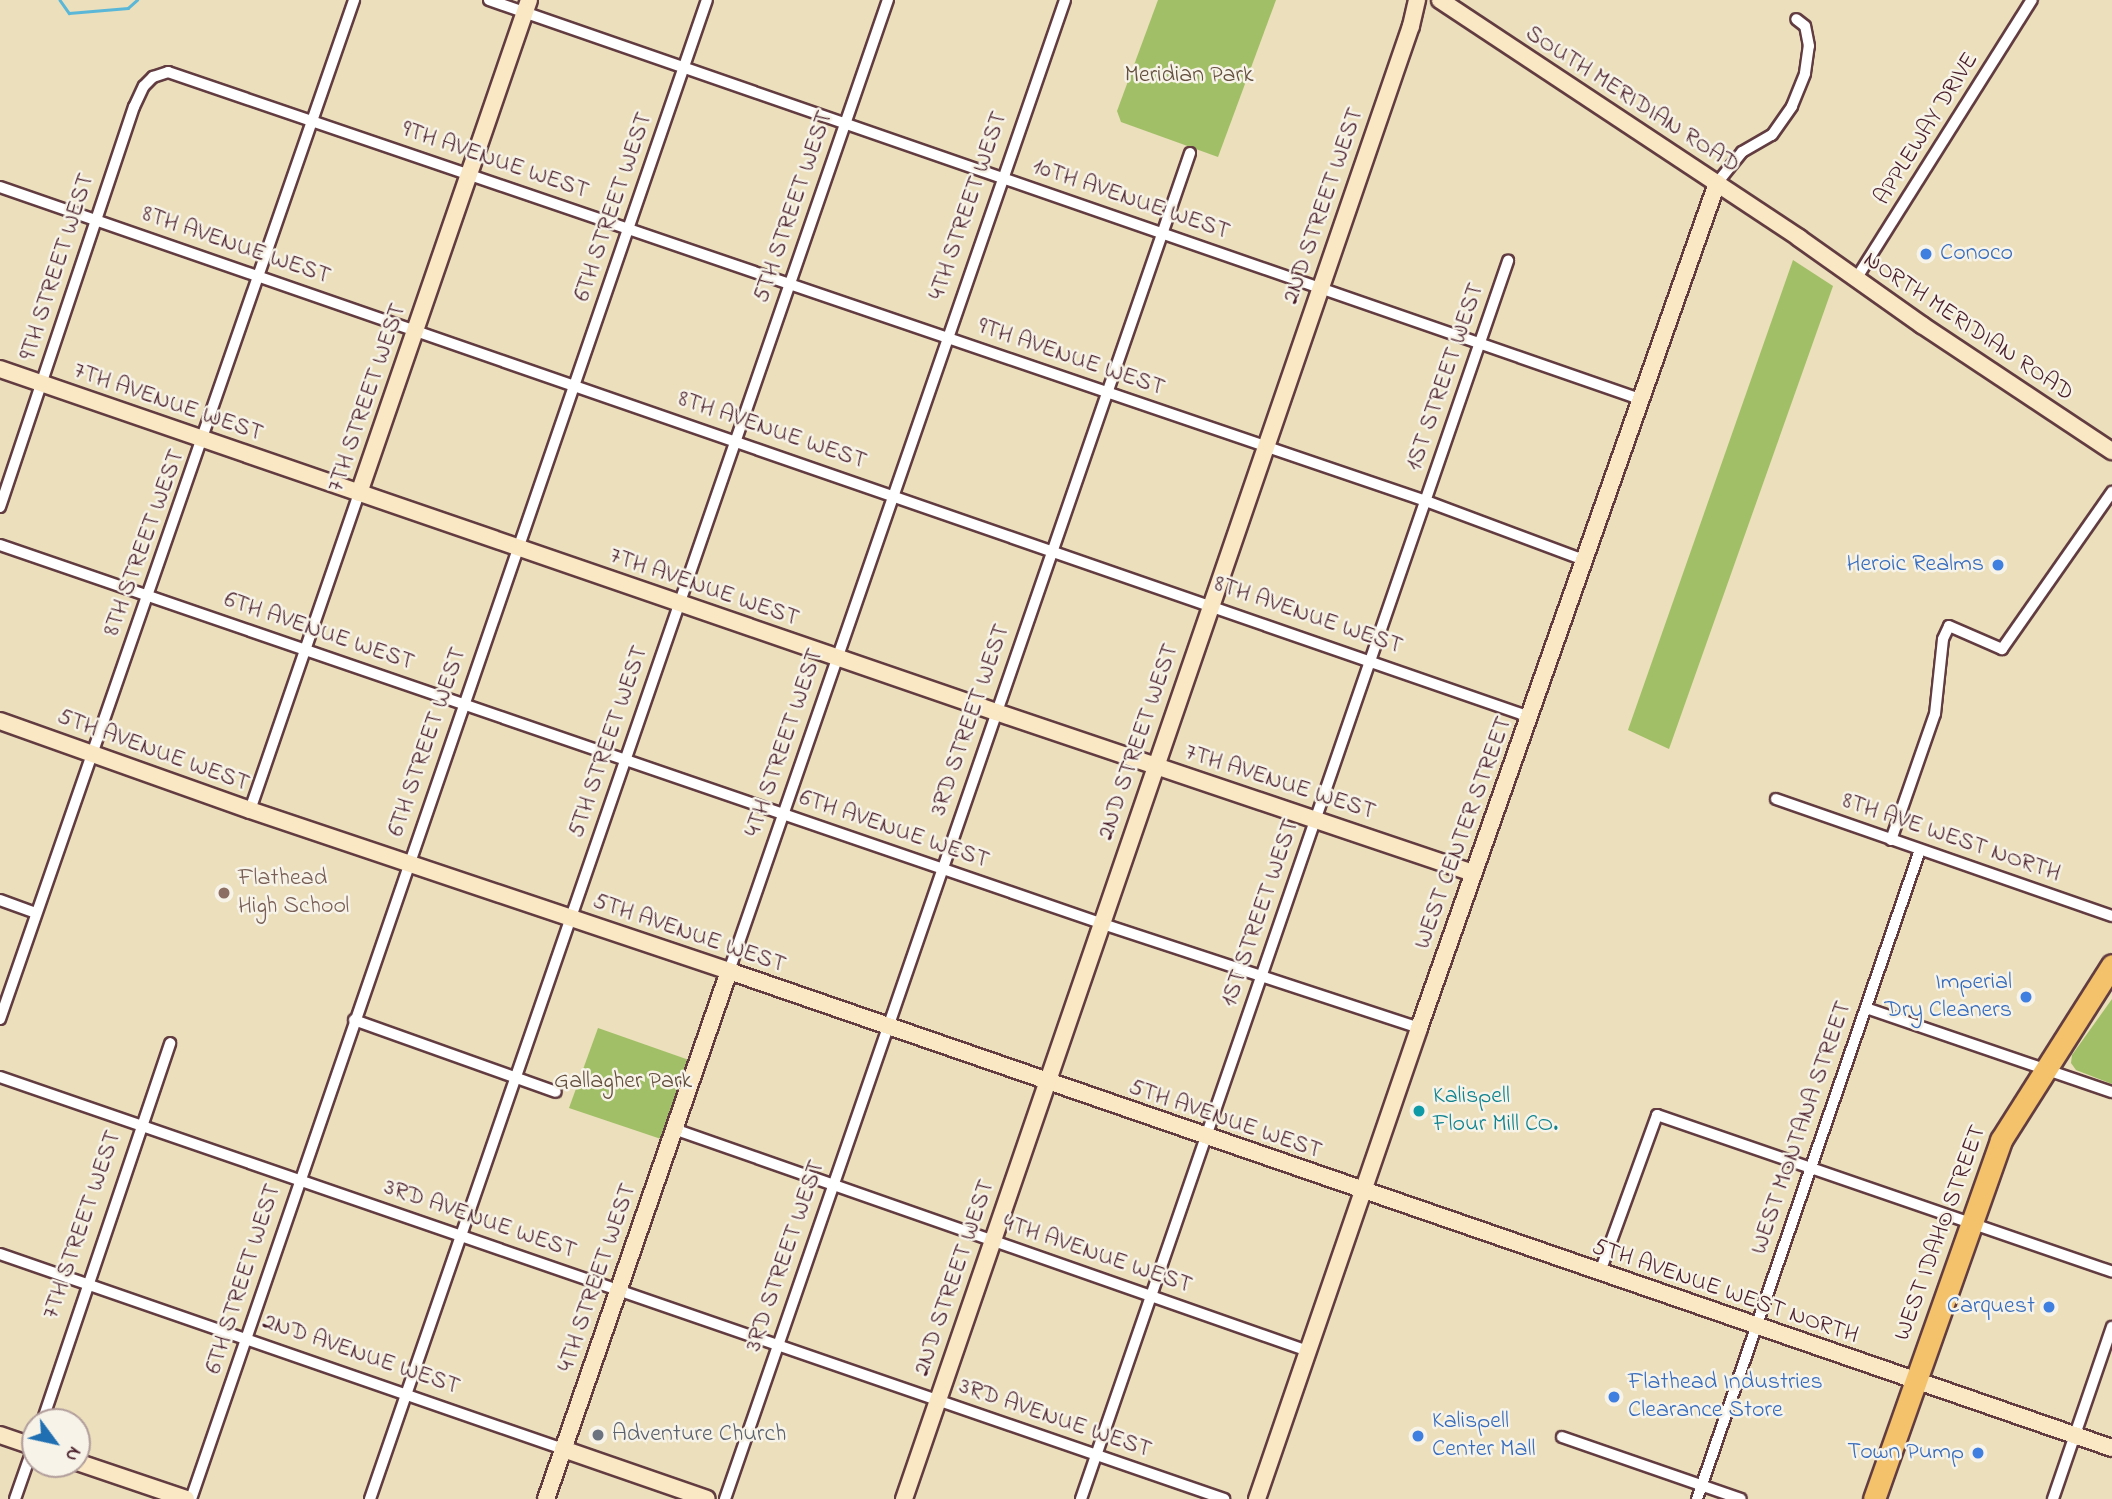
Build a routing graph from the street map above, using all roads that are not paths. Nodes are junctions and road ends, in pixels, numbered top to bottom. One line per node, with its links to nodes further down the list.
1 (354, 0): 13 (street, 8TH STREET WEST)
2 (489, 0): 9 (street, 10TH AVENUE WEST)
3 (707, 0): 11 (street, 6TH STREET WEST)
4 (888, 0): 14 (street, 5TH STREET WEST)
5 (1065, 0): 17 (street, 4TH STREET WEST)
6 (1417, 0): 28 (street, 2ND STREET WEST)
7 (1440, 0): 18 (street, SOUTH MERIDIAN ROAD)
8 (2032, 0): 26 (street, APPLEWAY DRIVE)
9 (527, 6): 11 (street, 10TH AVENUE WEST); 16 (street, 7TH STREET WEST)
10 (1796, 19): 18 (street)
11 (684, 67): 14 (street, 10TH AVENUE WEST); 21 (street, 6TH STREET WEST)
12 (187, 77): 13 (street, 9TH AVENUE WEST); 20 (street, 9TH STREET WEST)
13 (314, 122): 16 (street, 9TH AVENUE WEST); 25 (street, 8TH STREET WEST)
14 (845, 123): 17 (street, 10TH AVENUE WEST); 27 (street, 5TH STREET WEST)
15 (1190, 153): 22 (street, 3RD STREET WEST)
16 (469, 174): 21 (street, 9TH AVENUE WEST); 29 (street, 7TH STREET WEST)
17 (1003, 177): 22 (street, 10TH AVENUE WEST); 30 (street, 4TH STREET WEST)
18 (1717, 183): 23 (street, SOUTH MERIDIAN ROAD); 36 (street, WEST CENTER STREET)
19 (0, 187): 20 (street, 8TH AVENUE WEST)
20 (95, 220): 25 (street, 8TH AVENUE WEST); 33 (street, 9TH STREET WEST)
21 (628, 229): 27 (street, 9TH AVENUE WEST); 34 (street, 6TH STREET WEST)
22 (1161, 233): 28 (street, 10TH AVENUE WEST); 35 (street, 3RD STREET WEST)
23 (1799, 238): 26 (street, NORTH MERIDIAN ROAD)
24 (1508, 261): 31 (street, 1ST STREET WEST)
25 (260, 276): 29 (street, 8TH AVENUE WEST); 37 (street, 8TH STREET WEST)
26 (1856, 279): 40 (street, NORTH MERIDIAN ROAD)
27 (790, 284): 30 (street, 9TH AVENUE WEST); 38 (street, 5TH STREET WEST)
28 (1320, 287): 31 (street, 10TH AVENUE WEST); 39 (street, 2ND STREET WEST)
29 (415, 330): 34 (street, 8TH AVENUE WEST); 42 (street, 7TH STREET WEST)
30 (948, 338): 35 (street, 9TH AVENUE WEST); 43 (street, 4TH STREET WEST)
31 (1481, 344): 36 (street, 10TH AVENUE WEST); 44 (street, 1ST STREET WEST)
32 (0, 369): 33 (street, 7TH AVENUE WEST)
33 (42, 384): 37 (street, 7TH AVENUE WEST); 45 (street, 9TH STREET WEST)
34 (573, 385): 38 (street, 8TH AVENUE WEST); 47 (street, 6TH STREET WEST)
35 (1107, 392): 39 (street, 9TH AVENUE WEST); 48 (street, 3RD STREET WEST)
36 (1640, 398): 49 (street, WEST CENTER STREET)
37 (204, 440): 42 (street, 7TH AVENUE WEST); 50 (street, 8TH STREET WEST)
38 (735, 440): 43 (street, 8TH AVENUE WEST); 51 (street, 5TH STREET WEST)
39 (1264, 446): 44 (street, 9TH AVENUE WEST); 52 (street, 2ND STREET WEST)
40 (2112, 451)
41 (2112, 492): 67 (street)
42 (359, 493): 47 (street, 7TH AVENUE WEST); 53 (street, 7TH STREET WEST)
43 (894, 495): 48 (street, 8TH AVENUE WEST); 54 (street, 4TH STREET WEST)
44 (1426, 501): 49 (street, 9TH AVENUE WEST); 55 (street, 1ST STREET WEST)
45 (0, 507)
46 (0, 545): 50 (street, 6TH AVENUE WEST)
47 (518, 548): 51 (street, 7TH AVENUE WEST); 56 (street, 6TH STREET WEST)
48 (1052, 550): 52 (street, 8TH AVENUE WEST); 57 (street, 3RD STREET WEST)
49 (1584, 560): 58 (street, WEST CENTER STREET)
50 (149, 596): 53 (street, 6TH AVENUE WEST); 60 (street, 8TH STREET WEST)
51 (679, 603): 54 (street, 7TH AVENUE WEST); 61 (street, 5TH STREET WEST)
52 (1211, 604): 55 (street, 8TH AVENUE WEST); 62 (street, 2ND STREET WEST)
53 (306, 650): 56 (street, 6TH AVENUE WEST); 64 (street, 7TH STREET WEST)
54 (838, 658): 57 (street, 7TH AVENUE WEST); 65 (street, 4TH STREET WEST)
55 (1370, 659): 58 (street, 8TH AVENUE WEST); 66 (street, 1ST STREET WEST)
56 (465, 705): 61 (street, 6TH AVENUE WEST); 69 (street, 6TH STREET WEST)
57 (996, 712): 62 (street, 7TH AVENUE WEST); 70 (street, 3RD STREET WEST)
58 (1530, 717): 71 (street, WEST CENTER STREET)
59 (0, 721): 60 (street, 5TH AVENUE WEST)
60 (93, 753): 64 (street, 5TH AVENUE WEST); 73 (street, 8TH STREET WEST)
61 (626, 758): 65 (street, 6TH AVENUE WEST); 75 (street, 5TH STREET WEST)
62 (1156, 765): 66 (street, 7TH AVENUE WEST); 76 (street, 2ND STREET WEST)
63 (1776, 799): 67 (street, 8TH AVE WEST NORTH)
64 (250, 810): 69 (street, 5TH AVENUE WEST)
65 (785, 814): 70 (street, 6TH AVENUE WEST); 78 (street, 4TH STREET WEST)
66 (1316, 818): 71 (street, 7TH AVENUE WEST); 79 (street, 1ST STREET WEST)
67 (1891, 840): 68 (street, 8TH AVE WEST NORTH)
68 (1920, 850): 74 (street, 8TH AVE WEST NORTH); 80 (street, WEST MONTANA STREET)
69 (408, 862): 75 (street, 5TH AVENUE WEST); 82 (street, 6TH STREET WEST)
70 (942, 868): 76 (street, 6TH AVENUE WEST); 83 (street, 3RD STREET WEST)
71 (1474, 873): 84 (street, WEST CENTER STREET)
72 (0, 900): 73 (street)
73 (35, 913): 81 (street, 8TH STREET WEST)
74 (2112, 916)
75 (570, 917): 78 (street, 5TH AVENUE WEST); 88 (street, 5TH STREET WEST)
76 (1100, 923): 79 (street, 6TH AVENUE WEST); 89 (street, 2ND STREET WEST)
77 (2112, 965): 86 (highway, WEST IDAHO STREET)
78 (729, 971): 83 (street, 5TH AVENUE WEST); 93 (street, 4TH STREET WEST)
79 (1261, 976): 84 (street, 6TH AVENUE WEST); 94 (street, 1ST STREET WEST)
80 (1866, 1008): 86 (street); 95 (street, WEST MONTANA STREET)
81 (0, 1019)
82 (354, 1020): 88 (street); 96 (street, 6TH STREET WEST)
83 (887, 1028): 89 (street, 5TH AVENUE WEST); 97 (street, 3RD STREET WEST)
84 (1419, 1028): 98 (street, WEST CENTER STREET)
85 (170, 1043): 92 (street, 7TH STREET WEST)
86 (2045, 1069): 91 (street); 99 (highway, WEST IDAHO STREET)
87 (0, 1077): 92 (street, 3RD AVENUE WEST)
88 (516, 1077): 90 (street); 100 (street, 5TH STREET WEST)
89 (1047, 1082): 94 (street, 5TH AVENUE WEST); 101 (street, 2ND STREET WEST)
90 (556, 1092)
91 (2112, 1092)
92 (141, 1126): 96 (street, 3RD AVENUE WEST); 105 (street, 7TH STREET WEST)
93 (674, 1129): 97 (street, 4TH AVENUE WEST); 106 (street, 4TH STREET WEST)
94 (1205, 1137): 98 (street, 5TH AVENUE WEST); 107 (street, 1ST STREET WEST)
95 (1811, 1167): 99 (street); 103 (street); 108 (street, WEST MONTANA STREET)
96 (299, 1181): 100 (street, 3RD AVENUE WEST); 110 (street, 6TH STREET WEST)
97 (832, 1184): 101 (street, 4TH AVENUE WEST); 111 (street, 3RD STREET WEST)
98 (1364, 1191): 103 (street, 5TH AVENUE WEST NORTH); 112 (street, WEST CENTER STREET)
99 (1970, 1222): 104 (street); 113 (highway, WEST IDAHO STREET)
100 (461, 1236): 106 (street, 3RD AVENUE WEST); 114 (street, 5TH STREET WEST)
101 (992, 1240): 107 (street, 4TH AVENUE WEST); 115 (street, 2ND STREET WEST)
102 (0, 1254): 105 (street, 2ND AVENUE WEST)
103 (1600, 1272): 108 (street, 5TH AVENUE WEST NORTH)
104 (2112, 1272)
105 (86, 1284): 110 (street, 2ND AVENUE WEST); 116 (street, 7TH STREET WEST)
106 (618, 1290): 111 (street, 3RD AVENUE WEST); 122 (street, 4TH STREET WEST)
107 (1150, 1296): 112 (street, 4TH AVENUE WEST); 123 (street, 1ST STREET WEST)
108 (1756, 1327): 113 (street, 5TH AVENUE WEST NORTH); 126 (street, WEST MONTANA STREET)
109 (2112, 1327): 118 (street)
110 (246, 1339): 114 (street, 2ND AVENUE WEST); 128 (street, 6TH STREET WEST)
111 (778, 1345): 115 (street, 3RD AVENUE WEST); 132 (street, 3RD STREET WEST)
112 (1308, 1351): 136 (street, WEST CENTER STREET)
113 (1916, 1382): 118 (street, 5TH AVENUE WEST NORTH); 139 (highway, WEST IDAHO STREET)
114 (406, 1395): 122 (street, 2ND AVENUE WEST); 129 (street, 5TH STREET WEST)
115 (938, 1401): 123 (street, 3RD AVENUE WEST); 133 (street, 2ND STREET WEST)
116 (46, 1408)
117 (0, 1435): 120 (street)
118 (2075, 1436): 121 (street, 5TH AVENUE WEST NORTH); 140 (street)
119 (1562, 1437): 126 (street)
120 (21, 1441)
121 (2112, 1448)
122 (562, 1449): 130 (street, 4TH STREET WEST); 131 (street, 2ND AVENUE WEST)
123 (1096, 1455): 134 (street, 1ST STREET WEST); 135 (street, 3RD AVENUE WEST)
124 (91, 1467): 128 (street)
125 (23, 1478): 127 (street)
126 (1701, 1486): 137 (street, WEST MONTANA STREET); 138 (street)
127 (15, 1499)
128 (188, 1499)
129 (370, 1499)
130 (546, 1499)
131 (708, 1499)
132 (725, 1499)
133 (904, 1499)
134 (1081, 1499)
135 (1224, 1499)
136 (1257, 1499)
137 (1697, 1499)
138 (1741, 1499)
139 (1874, 1499)
140 (2053, 1499)

